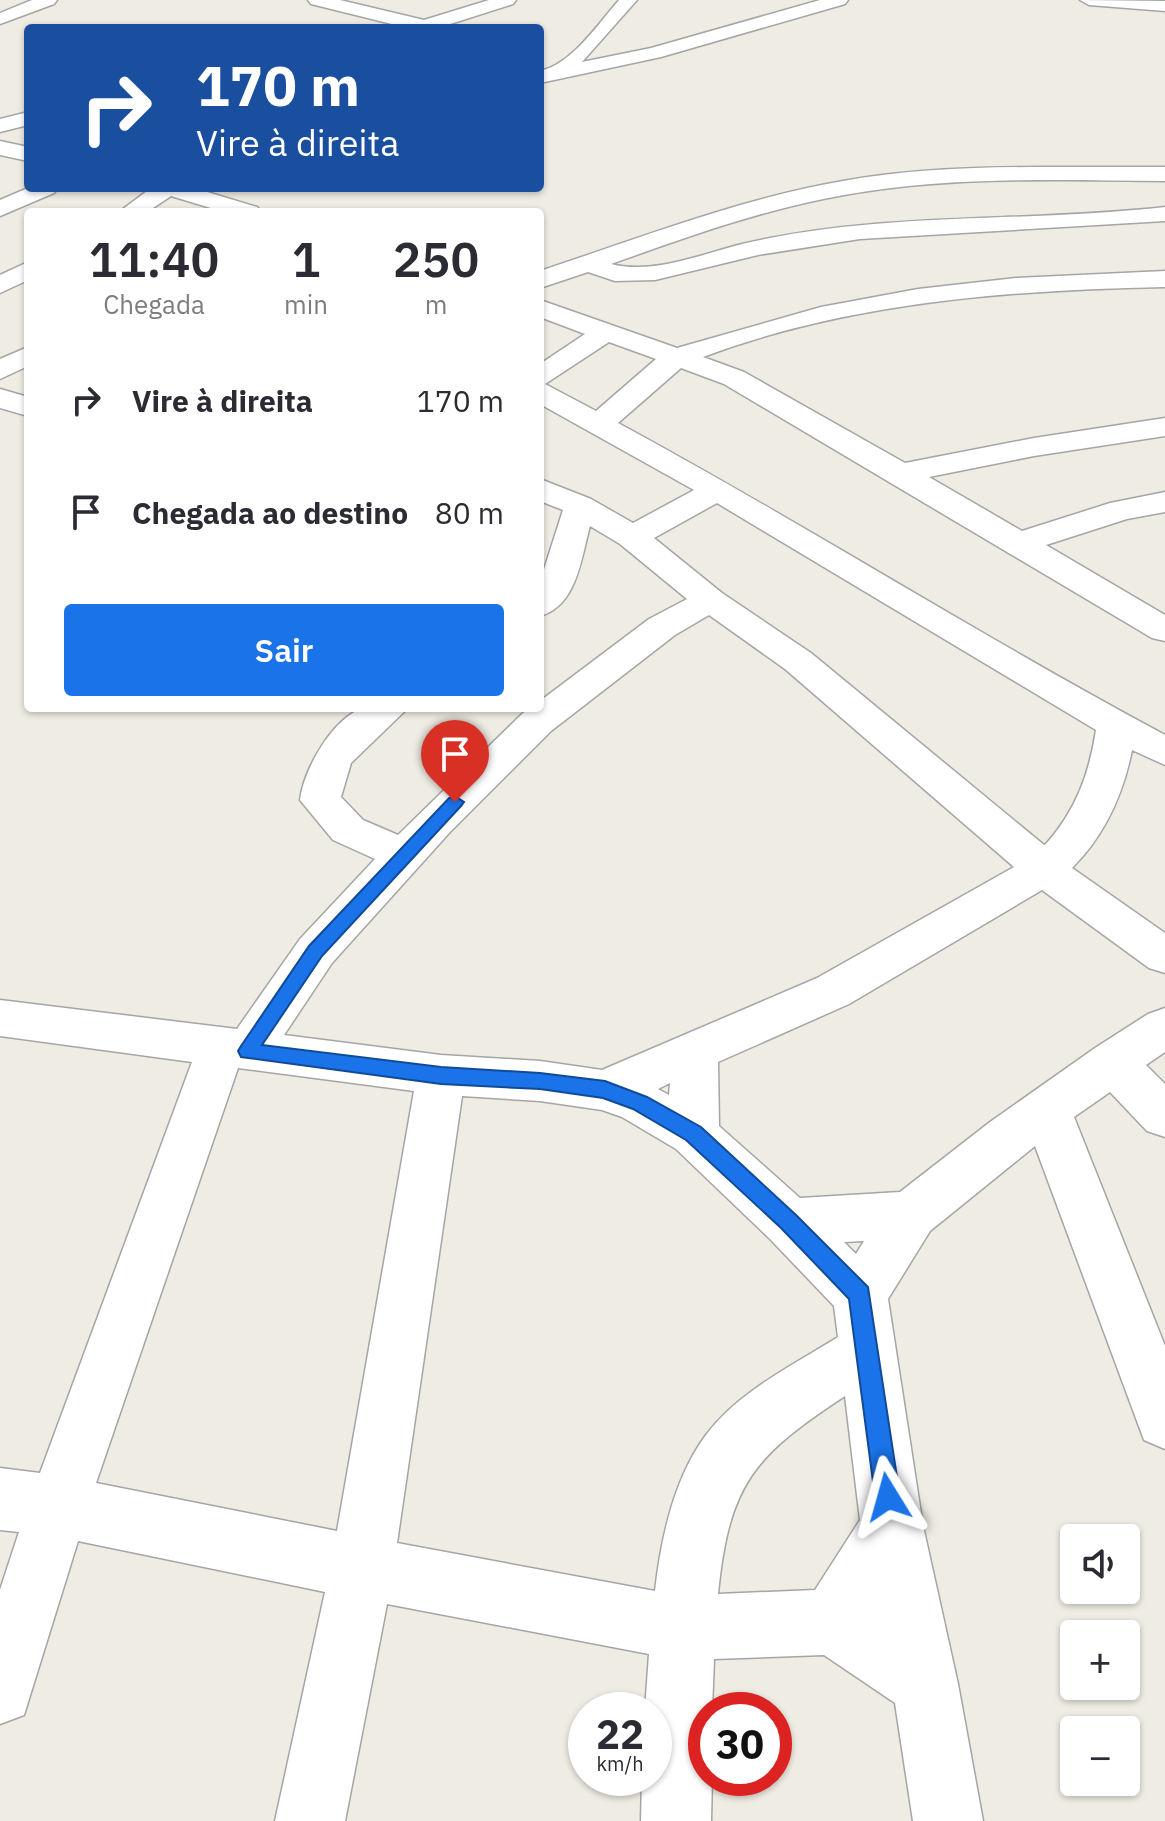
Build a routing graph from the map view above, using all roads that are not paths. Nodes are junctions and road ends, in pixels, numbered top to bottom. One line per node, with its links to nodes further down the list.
1 (48, 0): 10 (street)
2 (317, 0): 9 (street)
3 (373, 0): 9 (street)
4 (507, 0): 13 (street)
5 (628, 0): 14 (street)
6 (839, 0): 14 (street)
7 (1089, 0): 8 (street)
8 (1165, 6)
9 (355, 10): 11 (street); 12 (street)
10 (0, 19)
11 (329, 19)
12 (413, 24)
13 (435, 24)
14 (561, 67)
15 (24, 119): 16 (street)
16 (0, 126)
17 (0, 148): 18 (street)
18 (24, 153)
19 (1165, 174): 27 (street)
20 (37, 192): 25 (street)
21 (162, 192): 23 (street)
22 (182, 192): 24 (street)
23 (137, 208)
24 (236, 208)
25 (0, 209)
26 (1165, 214): 27 (street)
27 (589, 264): 29 (street)
28 (24, 272): 31 (street)
29 (544, 279)
30 (1165, 279): 35 (street)
31 (0, 285)
32 (544, 309): 33 (street)
33 (607, 331): 35 (street); 37 (street)
34 (24, 357): 36 (street)
35 (677, 359): 41 (street); 43 (street)
36 (0, 370)
37 (544, 374)
38 (544, 394): 41 (street)
39 (0, 398): 40 (street)
40 (24, 406)
41 (600, 423): 44 (street)
42 (1165, 427): 43 (street)
43 (898, 474): 49 (street)
44 (718, 490): 48 (street); 54 (street)
45 (544, 491): 47 (street)
46 (1165, 502): 49 (street)
47 (580, 506): 48 (street); 51 (street)
48 (632, 537): 50 (street)
49 (1016, 544): 52 (street)
50 (710, 600): 56 (street); 57 (street)
51 (544, 601)
52 (1165, 630)
53 (384, 712): 56 (street)
54 (1116, 725): 55 (street); 57 (street)
55 (1165, 752)
56 (404, 855): 62 (street)
57 (1044, 869): 58 (street); 61 (street)
58 (1165, 956)
59 (5, 1023): 62 (street)
60 (1165, 1027): 63 (street)
61 (694, 1049): 65 (street); 68 (street)
62 (234, 1050): 64 (street); 73 (street)
63 (1112, 1062): 66 (street); 67 (street)
64 (441, 1075): 65 (street); 75 (street)
65 (605, 1090): 68 (street)
66 (1047, 1112): 69 (street); 72 (street)
67 (1165, 1116)
68 (694, 1134): 70 (street)
69 (911, 1215): 70 (street); 71 (street)
70 (789, 1222): 71 (street)
71 (863, 1322): 74 (street); 77 (street)
72 (1165, 1420)
73 (29, 1502): 75 (street); 79 (street)
74 (892, 1526): 76 (street); 78 (street)
75 (362, 1568): 77 (street); 80 (street)
76 (832, 1622): 77 (street); 78 (street)
77 (683, 1628): 81 (street)
78 (925, 1684): 82 (street)
79 (0, 1691)
80 (310, 1821)
81 (676, 1821)
82 (948, 1821)

